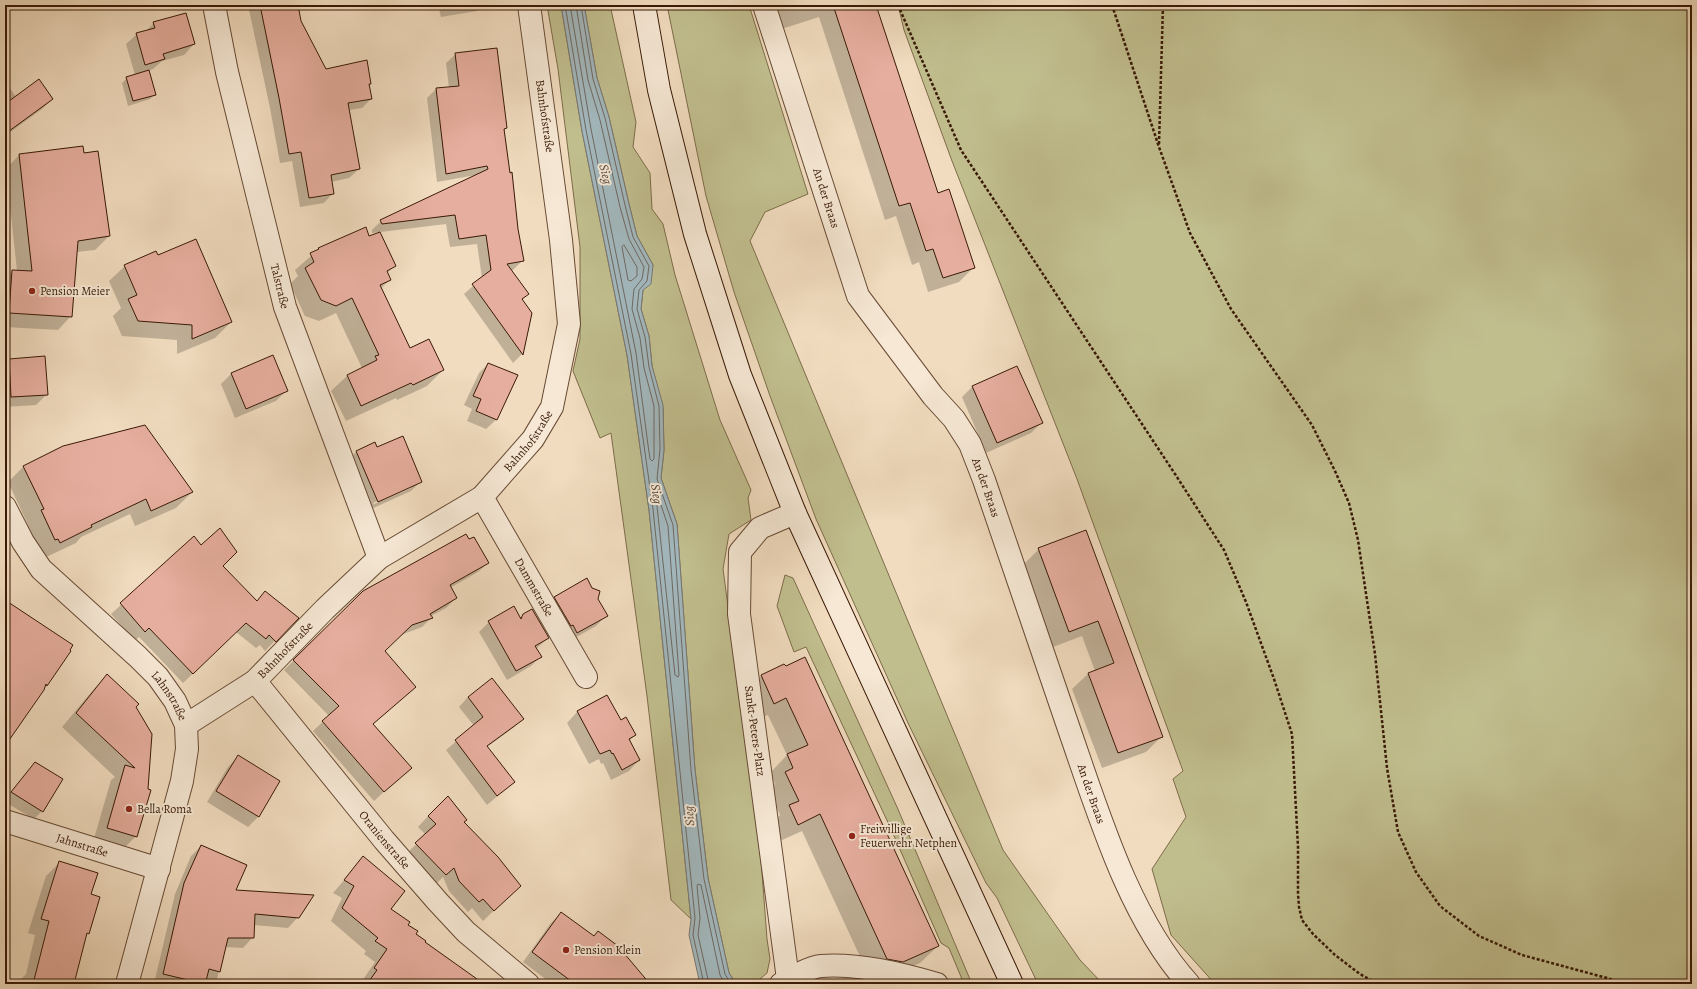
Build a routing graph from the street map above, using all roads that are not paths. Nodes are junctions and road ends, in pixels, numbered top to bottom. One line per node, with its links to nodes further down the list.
1 (214, 5): 8 (street, Talstraße)
2 (529, 5): 5 (street, Bahnhofstraße)
3 (644, 5): 7 (street)
4 (764, 5): 19 (street, An der Braas)
5 (482, 497): 8 (street, Bahnhofstraße); 9 (street, Dammstraße)
6 (5, 507): 11 (street, Lahnstraße)
7 (795, 513): 14 (street, Sankt-Peters-Platz); 18 (street)
8 (379, 558): 10 (street, Bahnhofstraße)
9 (586, 676)
10 (255, 681): 11 (street, Bahnhofstraße); 16 (street, Oranienstraße)
11 (186, 725): 13 (street, Lahnstraße)
12 (5, 821): 13 (street, Jahnstraße)
13 (159, 869): 15 (street, Lahnstraße)
14 (785, 981): 17 (street, Sankt-Peters-Platz)
15 (127, 984)
16 (528, 984)
17 (937, 984)
18 (1012, 984)
19 (1189, 984)

